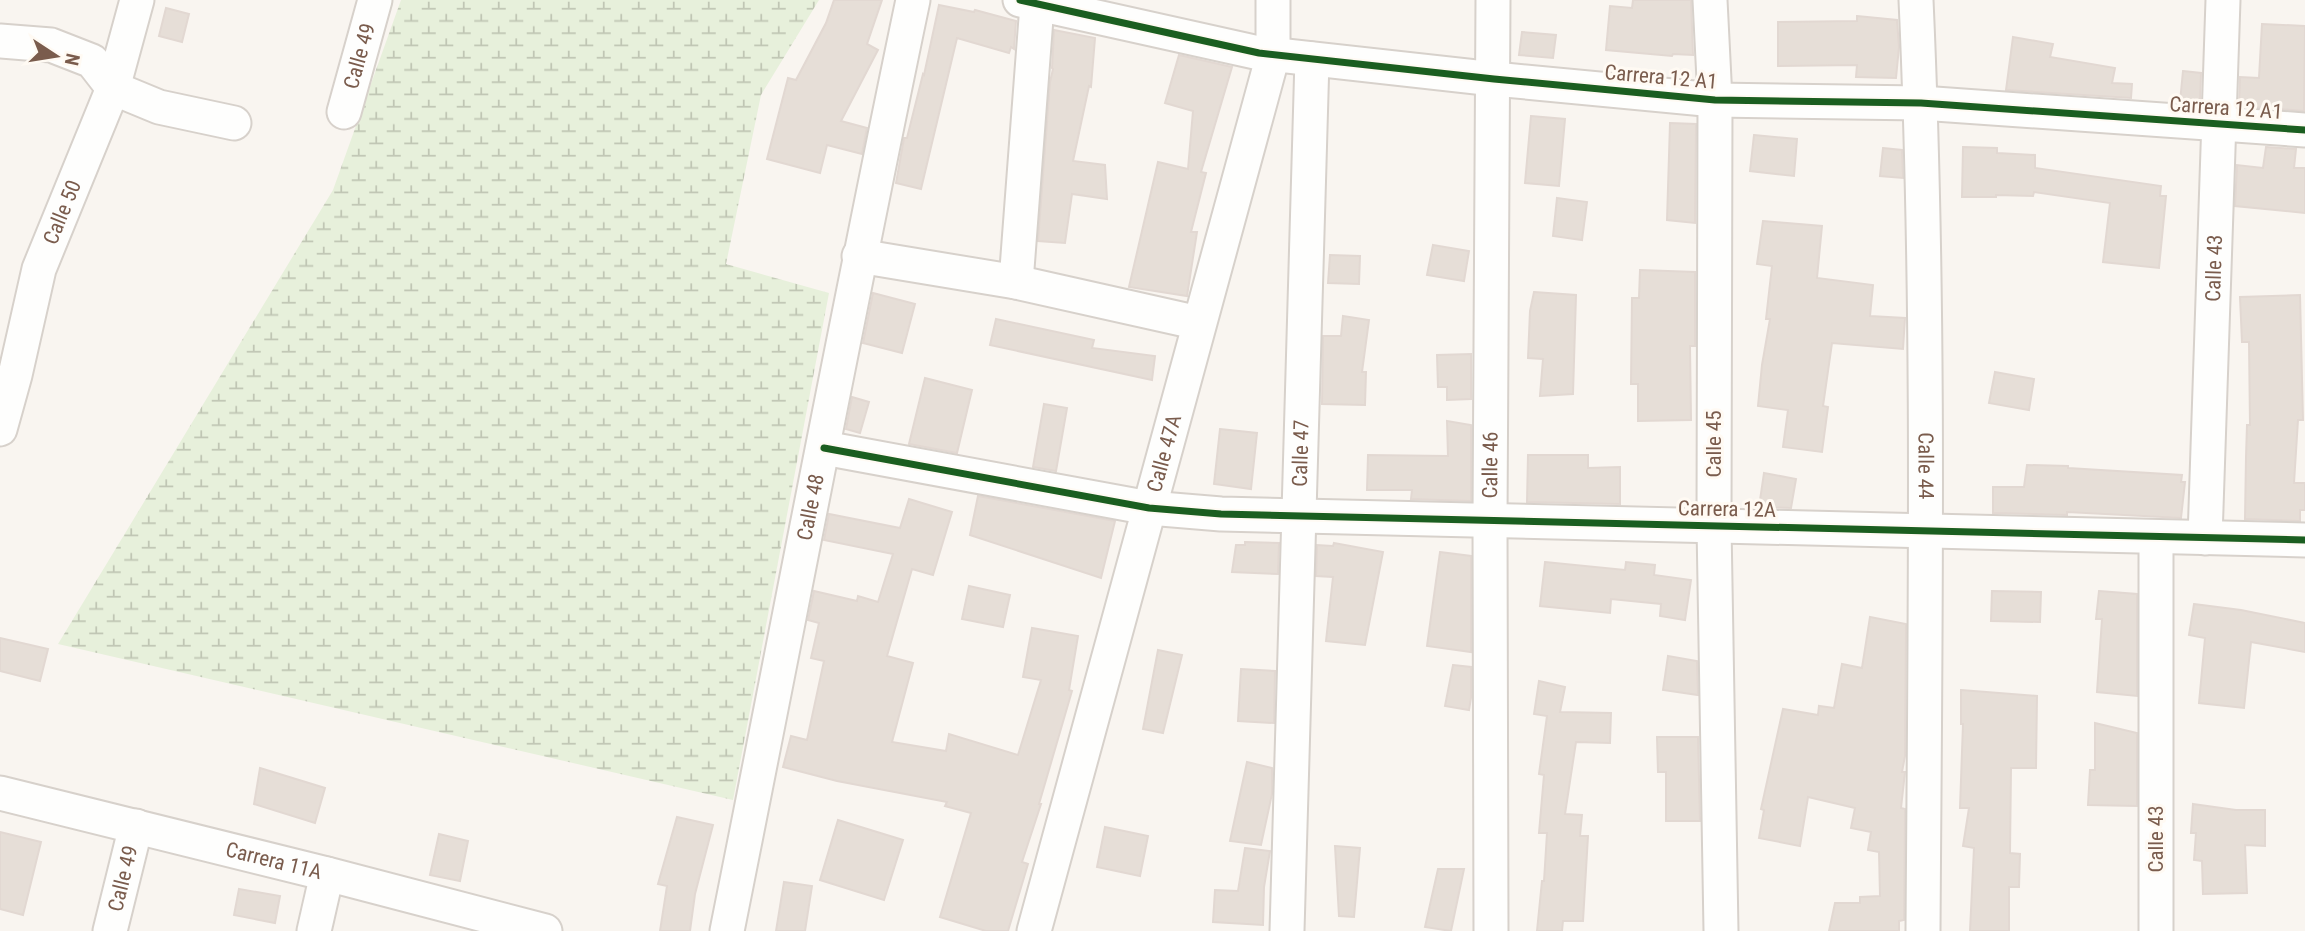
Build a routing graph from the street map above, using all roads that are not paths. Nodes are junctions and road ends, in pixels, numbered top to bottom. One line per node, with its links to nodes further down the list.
1 (137, 0): 14 (street, Calle 50)
2 (375, 0): 17 (street, Calle 49)
3 (913, 0): 21 (street, Calle 48)
4 (1273, 0): 11 (street)
5 (1493, 0): 13 (street, Calle 46)
6 (1710, 0): 15 (street, Calle 45)
7 (1916, 0): 16 (street, Calle 44)
8 (2223, 0): 19 (street, Calle 43)
9 (1029, 2): 11 (street, Carrera 12 A1); 22 (street)
10 (0, 41): 14 (street)
11 (1273, 55): 12 (street, Carrera 12 A1); 23 (street, Calle 47A)
12 (1312, 59): 13 (street, Carrera 12 A1); 28 (street, Calle 47)
13 (1494, 79): 15 (street, Carrera 12 A1); 29 (street, Calle 46)
14 (113, 88): 18 (street); 24 (street, Calle 50)
15 (1715, 100): 16 (street, Carrera 12 A1); 30 (street, Calle 45)
16 (1921, 103): 19 (street, Carrera 12 A1); 31 (street, Calle 44)
17 (344, 112)
18 (234, 123)
19 (2219, 125): 20 (street, Carrera 12 A1); 33 (street, Calle 43)
20 (2305, 130)
21 (859, 256): 22 (street); 26 (street, Calle 48)
22 (1016, 282): 23 (street)
23 (1199, 323): 27 (street, Calle 47A)
24 (8, 372): 25 (street, Calle 50)
25 (0, 429)
26 (824, 448): 27 (street, Carrera 12A); 41 (street, Calle 48)
27 (1149, 508): 28 (street, Carrera 12A); 42 (street, Calle 47A)
28 (1298, 516): 29 (street, Carrera 12A); 43 (street, Calle 47)
29 (1490, 520): 30 (street, Carrera 12A); 44 (street, Calle 46)
30 (1714, 526): 31 (street, Carrera 12A); 45 (street, Calle 45)
31 (1925, 531): 32 (street, Carrera 12A); 46 (street, Calle 44)
32 (2156, 537): 33 (street, Carrera 12A); 47 (street, Calle 43)
33 (2205, 538): 34 (street, Carrera 12A)
34 (2305, 540)
35 (0, 793): 36 (street, Carrera 11A)
36 (136, 826): 37 (street, Carrera 11A); 38 (street, Calle 49)
37 (327, 874): 39 (street); 40 (street, Carrera 11A)
38 (110, 931)
39 (314, 931)
40 (542, 931)
41 (727, 931)
42 (1034, 931)
43 (1287, 931)
44 (1490, 931)
45 (1721, 931)
46 (1923, 931)
47 (2156, 931)

